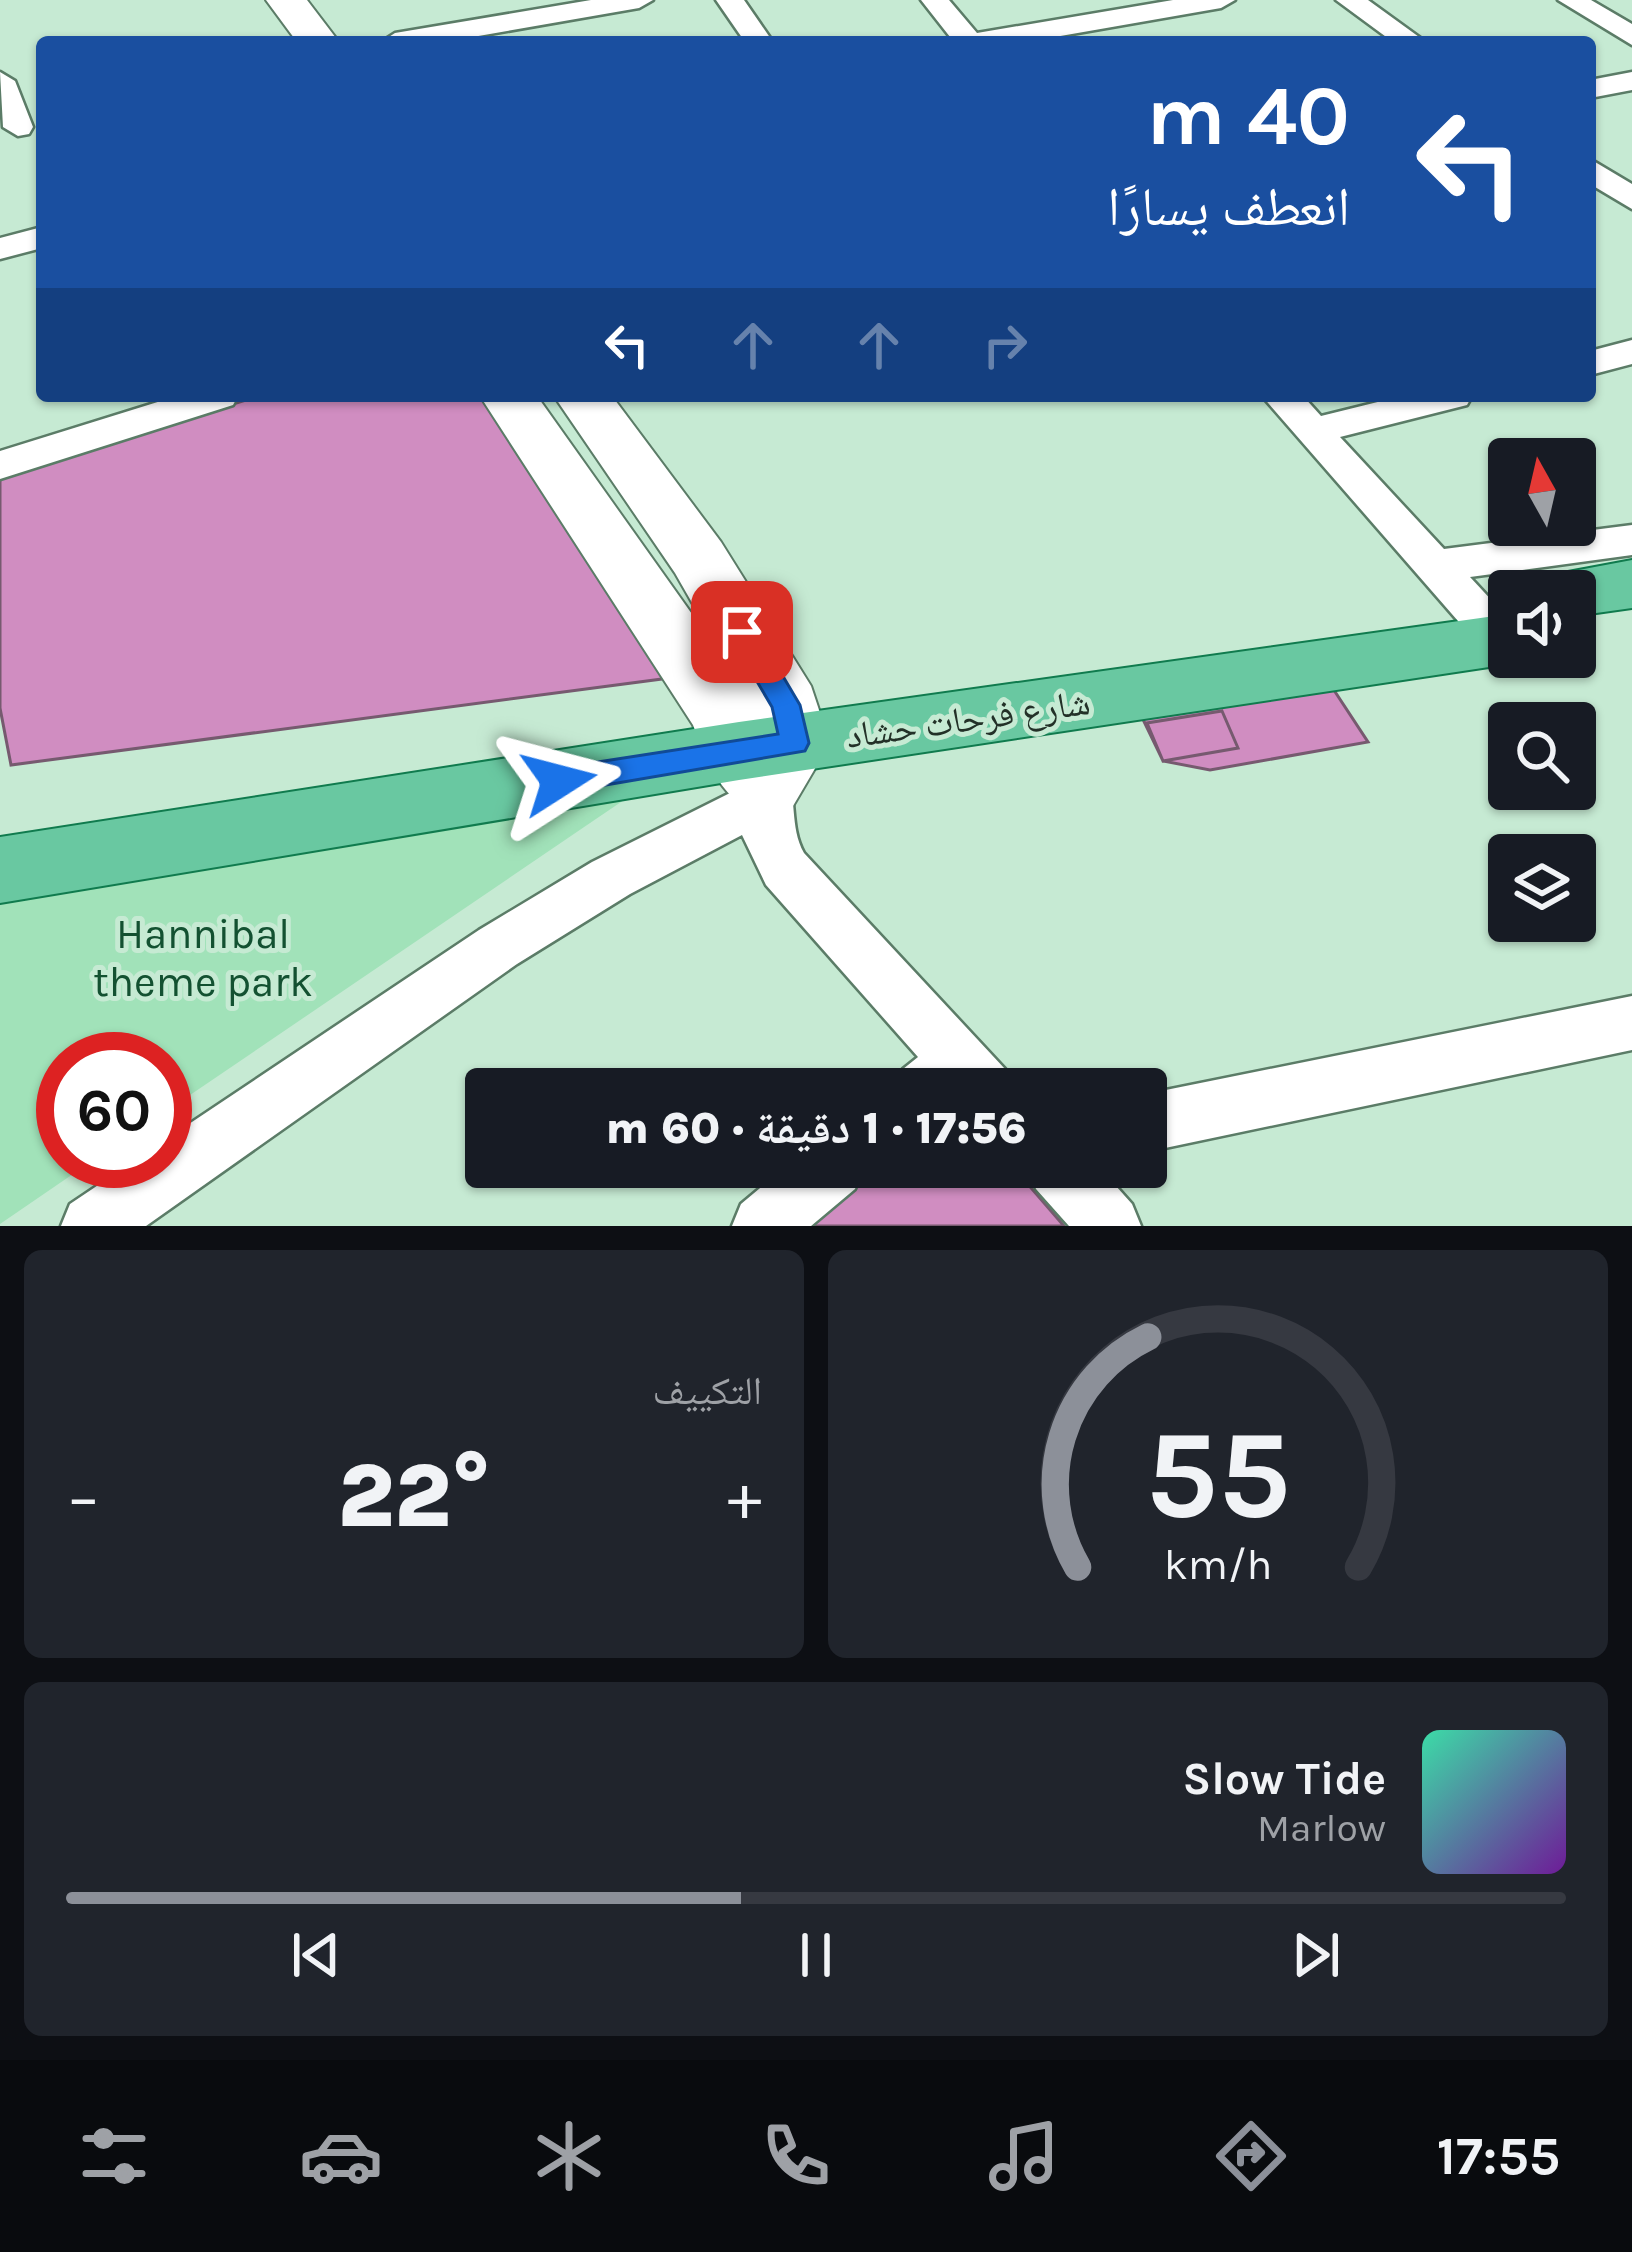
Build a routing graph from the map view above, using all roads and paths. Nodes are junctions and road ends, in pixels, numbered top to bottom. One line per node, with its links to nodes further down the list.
1 (248, 0): 11 (street)
2 (286, 0): 12 (street)
3 (638, 0): 13 (street)
4 (730, 0): 14 (street)
5 (935, 0): 15 (street)
6 (1221, 0): 9 (street)
7 (1351, 0): 18 (street)
8 (1572, 0): 10 (street)
9 (1149, 14): 16 (street); 17 (street)
10 (1629, 32)
11 (274, 36)
12 (313, 36)
13 (430, 36)
14 (756, 36)
15 (968, 36)
16 (1011, 36)
17 (1175, 36)
18 (1403, 36)
19 (0, 81): 22 (street)
20 (1632, 81): 21 (street)
21 (1596, 88)
22 (20, 127)
23 (36, 239): 24 (street)
24 (0, 249)
25 (1632, 352): 26 (street)
26 (1596, 361)
27 (176, 402): 32 (street)
28 (523, 402): 37 (street)
29 (586, 402): 36 (street)
30 (1286, 402): 33 (street)
31 (1429, 402): 33 (street)
32 (140, 407): 34 (street)
33 (1311, 431): 40 (street)
34 (0, 465)
35 (1632, 540): 40 (street)
36 (698, 558): 37 (street); 43 (street)
37 (636, 582): 43 (street)
38 (1632, 584): 39 (main road)
39 (1596, 589)
40 (1484, 611): 43 (main road, شارع فرحات حشاد)
41 (1632, 622): 42 (main road)
42 (1596, 626)
43 (763, 750): 45 (main road, شارع فرحات حشاد); 48 (street); 52 (street)
44 (0, 828): 45 (main road, شارع فرحات حشاد)
45 (135, 828): 46 (main road, شارع فرحات حشاد)
46 (0, 870)
47 (1632, 1023): 49 (street)
48 (945, 1068)
49 (1167, 1119)
50 (808, 1188): 53 (street)
51 (1077, 1188): 54 (street)
52 (92, 1226)
53 (764, 1226)
54 (1110, 1226)

